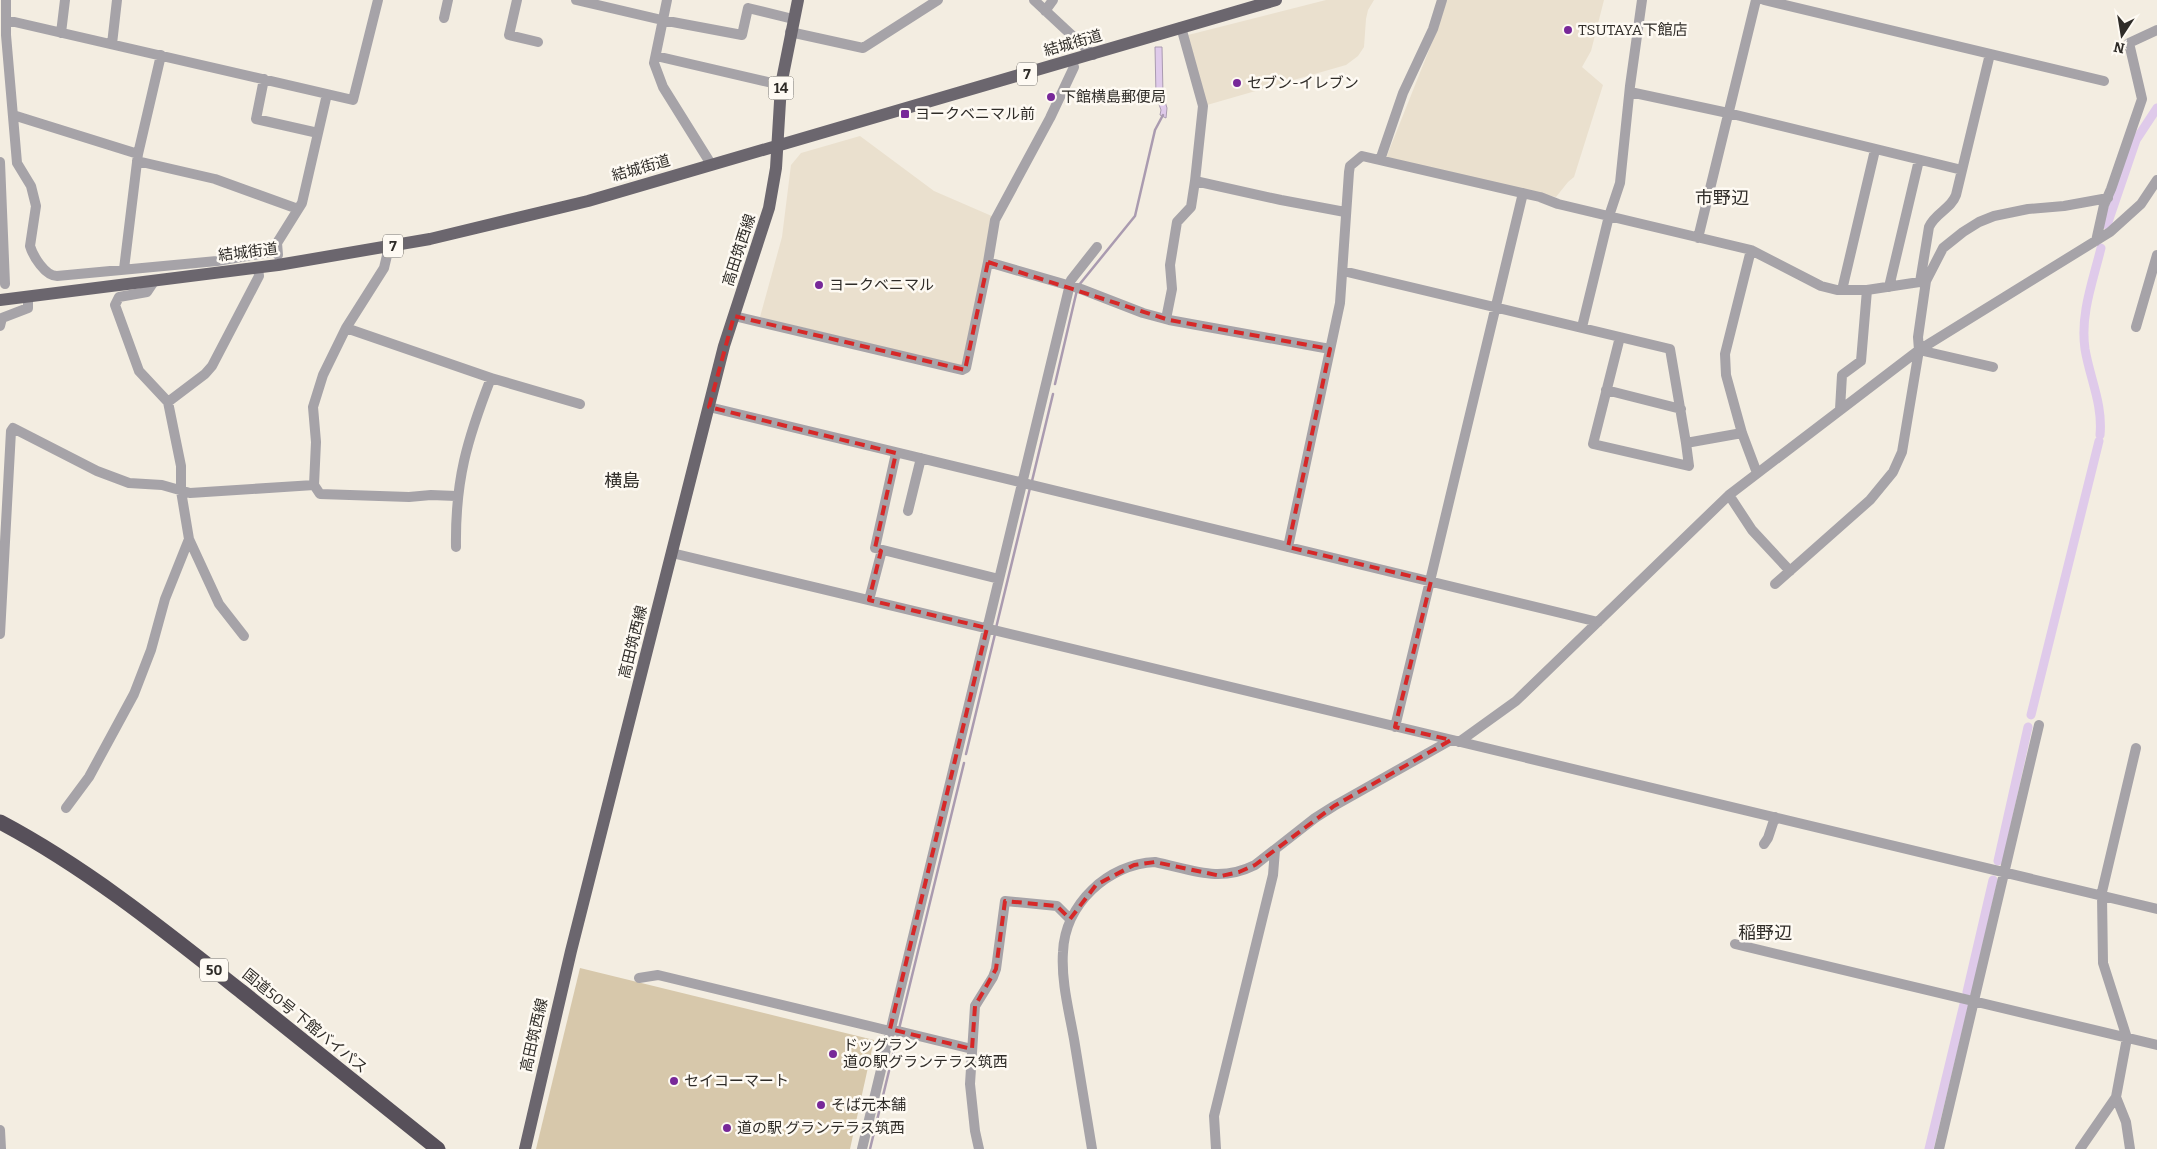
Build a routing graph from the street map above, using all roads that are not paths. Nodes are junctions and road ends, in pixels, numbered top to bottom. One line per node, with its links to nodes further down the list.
1 (6, 0): 20 (street)
2 (65, 0): 25 (street)
3 (117, 0): 27 (street)
4 (378, 0): 37 (street)
5 (448, 0): 19 (street)
6 (517, 0): 26 (street)
7 (576, 0): 21 (street)
8 (667, 0): 21 (street)
9 (798, 0): 22 (main road, 14)
10 (938, 0): 22 (street)
11 (1034, 0): 18 (street)
12 (1053, 0): 18 (street)
13 (1276, 0): 23 (main road, 結城街道 / 7)
14 (1442, 0): 44 (street)
15 (1642, 0): 36 (street)
16 (1756, 0): 38 (street)
17 (1764, 0): 28 (street)
18 (1045, 10): 30 (street)
19 (444, 18)
20 (6, 20): 25 (street); 39 (street)
21 (662, 20): 22 (street); 31 (street)
22 (792, 26): 35 (main road, 14)
23 (1181, 27): 30 (main road, 結城街道 / 7); 49 (street)
24 (2157, 30): 52 (street)
25 (61, 33): 27 (street)
26 (538, 42)
27 (112, 44): 29 (street)
28 (1990, 54): 34 (street); 48 (street)
29 (161, 55): 33 (street); 43 (street)
30 (1093, 55): 32 (main road, 結城街道 / 7)
31 (656, 56): 35 (street); 47 (street)
32 (1072, 60): 41 (main road, 結城街道 / 7); 63 (street)
33 (264, 79): 37 (street); 40 (street)
34 (2104, 81)
35 (781, 85): 41 (main road, 14)
36 (1630, 92): 38 (street); 55 (street)
37 (327, 94): 40 (street)
38 (1728, 114): 42 (street); 56 (street)
39 (13, 115): 43 (street); 67 (street)
40 (318, 133): 53 (street)
41 (777, 146): 47 (main road, 結城街道 / 7); 79 (main road, 高田筑西線)
42 (1875, 150): 45 (street); 74 (street)
43 (137, 158): 53 (street); 67 (street)
44 (1380, 160): 51 (street); 54 (street)
45 (1919, 160): 48 (street); 73 (street)
46 (0, 162): 71 (street)
47 (710, 164): 58 (main road, 結城街道 / 7)
48 (1962, 170): 70 (street)
49 (1195, 180): 54 (street); 80 (street)
50 (2156, 185): 57 (street)
51 (1523, 193): 55 (street); 78 (street)
52 (2108, 198): 57 (street); 70 (street)
53 (298, 209): 61 (street)
54 (1345, 212): 68 (street)
55 (1609, 216): 56 (street); 82 (street)
56 (1698, 238): 60 (street)
57 (2096, 240): 87 (street)
58 (389, 247): 64 (main road, 結城街道 / 7); 84 (street)
59 (1097, 248): 72 (street)
60 (1751, 250): 74 (street); 96 (street)
61 (277, 251): 64 (street); 65 (street)
62 (2157, 255): 83 (street)
63 (988, 262): 72 (street); 79 (street)
64 (278, 265): 66 (main road, 結城街道 / 7)
65 (218, 267): 66 (main road, 結城街道 / 7); 67 (street); 69 (main road, 結城街道 / 7)
66 (258, 268): 91 (street)
67 (124, 269)
68 (1343, 271): 78 (street); 86 (street)
69 (155, 280): 76 (main road, 結城街道 / 7); 91 (street)
70 (1923, 282): 73 (street); 87 (street)
71 (5, 284)
72 (1075, 287): 80 (street); 101 (street)
73 (1889, 287): 75 (street)
74 (1842, 290): 75 (street)
75 (1867, 290): 95 (street)
76 (28, 296): 77 (main road, 結城街道 / 7); 81 (street)
77 (0, 300)
78 (1496, 307): 82 (street); 114 (street)
79 (734, 316): 93 (main road, 高田筑西線)
80 (1166, 318): 86 (street)
81 (0, 326)
82 (1582, 327): 85 (street)
83 (2136, 327)
84 (346, 328): 89 (street); 102 (street)
85 (1620, 336): 90 (street); 94 (street)
86 (1330, 349): 109 (street)
87 (1920, 350): 88 (street); 95 (street); 112 (street)
88 (1993, 367)
89 (491, 378): 92 (street); 105 (street)
90 (1606, 390): 94 (street); 97 (street)
91 (168, 402): 103 (street)
92 (580, 404)
93 (709, 407): 98 (street); 111 (main road, 高田筑西線)
94 (1681, 408): 97 (street)
95 (1840, 409): 100 (street)
96 (1742, 433): 97 (street); 100 (street)
97 (1686, 443)
98 (896, 453): 99 (street); 110 (street)
99 (921, 458): 101 (street); 106 (street)
100 (1758, 473): 104 (street)
101 (1023, 482): 109 (street); 113 (street)
102 (314, 485): 103 (street); 105 (street)
103 (181, 491): 107 (street); 119 (street)
104 (1729, 495): 112 (street); 117 (street)
105 (456, 496): 108 (street)
106 (908, 511)
107 (189, 539): 120 (street); 125 (street)
108 (456, 547)
109 (1288, 547): 114 (street)
110 (882, 550): 113 (street); 116 (street)
111 (672, 553): 116 (street); 145 (main road, 高田筑西線)
112 (1790, 571): 115 (street)
113 (999, 579): 118 (street)
114 (1431, 581): 117 (street); 122 (street)
115 (1775, 584)
116 (869, 600): 118 (street)
117 (1598, 622): 123 (street)
118 (993, 630): 122 (street); 137 (street)
119 (0, 634)
120 (244, 636)
121 (2039, 724): 130 (street)
122 (1395, 727): 123 (street)
123 (1455, 741): 126 (street); 129 (street)
124 (2136, 748): 131 (street)
125 (66, 808)
126 (1775, 817): 128 (street); 130 (street)
127 (0, 822): 144 (highway, 国道50号 下館バイパス / 50)
128 (1764, 844)
129 (1275, 850): 133 (street); 149 (street)
130 (2005, 872): 131 (street); 136 (street)
131 (2102, 896): 132 (street); 138 (street)
132 (2157, 909)
133 (1070, 919): 140 (street); 148 (street)
134 (1736, 944): 136 (street)
135 (639, 978): 137 (street)
136 (1975, 1000): 138 (street); 150 (street)
137 (894, 1031): 140 (street); 146 (street)
138 (2127, 1038): 139 (street); 141 (street)
139 (2157, 1045)
140 (972, 1049): 147 (street)
141 (2116, 1097): 151 (street); 152 (street)
142 (0, 1130): 143 (street)
143 (1, 1149)
144 (438, 1149)
145 (525, 1149)
146 (862, 1149)
147 (979, 1149)
148 (1092, 1149)
149 (1216, 1149)
150 (1939, 1149)
151 (2080, 1149)
152 (2130, 1149)

